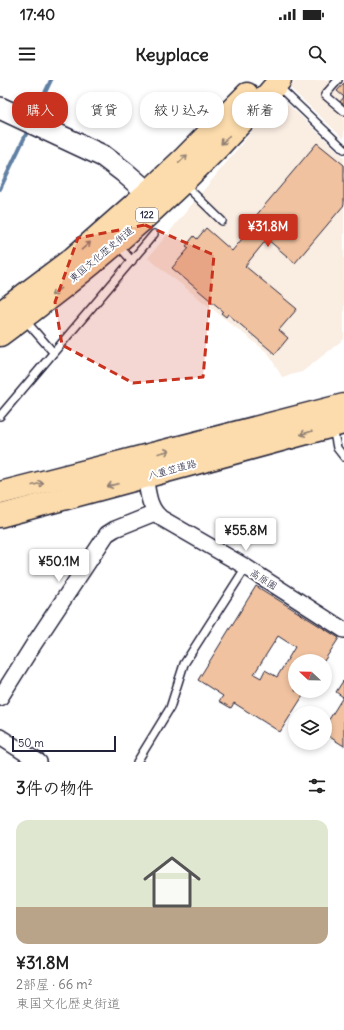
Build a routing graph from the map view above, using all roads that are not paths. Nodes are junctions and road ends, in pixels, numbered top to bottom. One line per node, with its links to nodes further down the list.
1 (338, 80): 4 (lane)
2 (272, 82): 5 (lane); 6 (highway, 東国文化歴史街道 / 122, one-way to 6); 7 (highway, 東国文化歴史街道 / 122, one-way to 2)
3 (0, 108): 7 (street)
4 (344, 111)
5 (344, 149)
6 (182, 183): 7 (highway, 東国文化歴史街道 / 122); 8 (lane)
7 (154, 197): 10 (highway, 東国文化歴史街道 / 122); 12 (highway, 東国文化歴史街道 / 122, one-way to 7)
8 (222, 221)
9 (154, 234): 11 (lane)
10 (116, 243): 11 (lane); 13 (highway, 東国文化歴史街道 / 122, one-way to 13)
11 (132, 261): 15 (lane)
12 (0, 313)
13 (23, 318): 14 (highway, 東国文化歴史街道 / 122); 15 (lane)
14 (0, 335)
15 (53, 352): 17 (lane)
16 (344, 405): 21 (highway, 八重笠道路, one-way to 16)
17 (0, 416)
18 (338, 424): 19 (lane); 20 (highway, 八重笠道路, one-way to 20)
19 (344, 457)
20 (145, 476): 22 (street); 23 (highway, 八重笠道路, one-way to 23)
21 (0, 493)
22 (155, 513): 24 (street, 高原園); 26 (street)
23 (0, 516)
24 (246, 567): 25 (street, 高原園); 29 (lane)
25 (344, 630)
26 (0, 698)
27 (0, 737): 28 (street)
28 (39, 762)
29 (137, 762)

